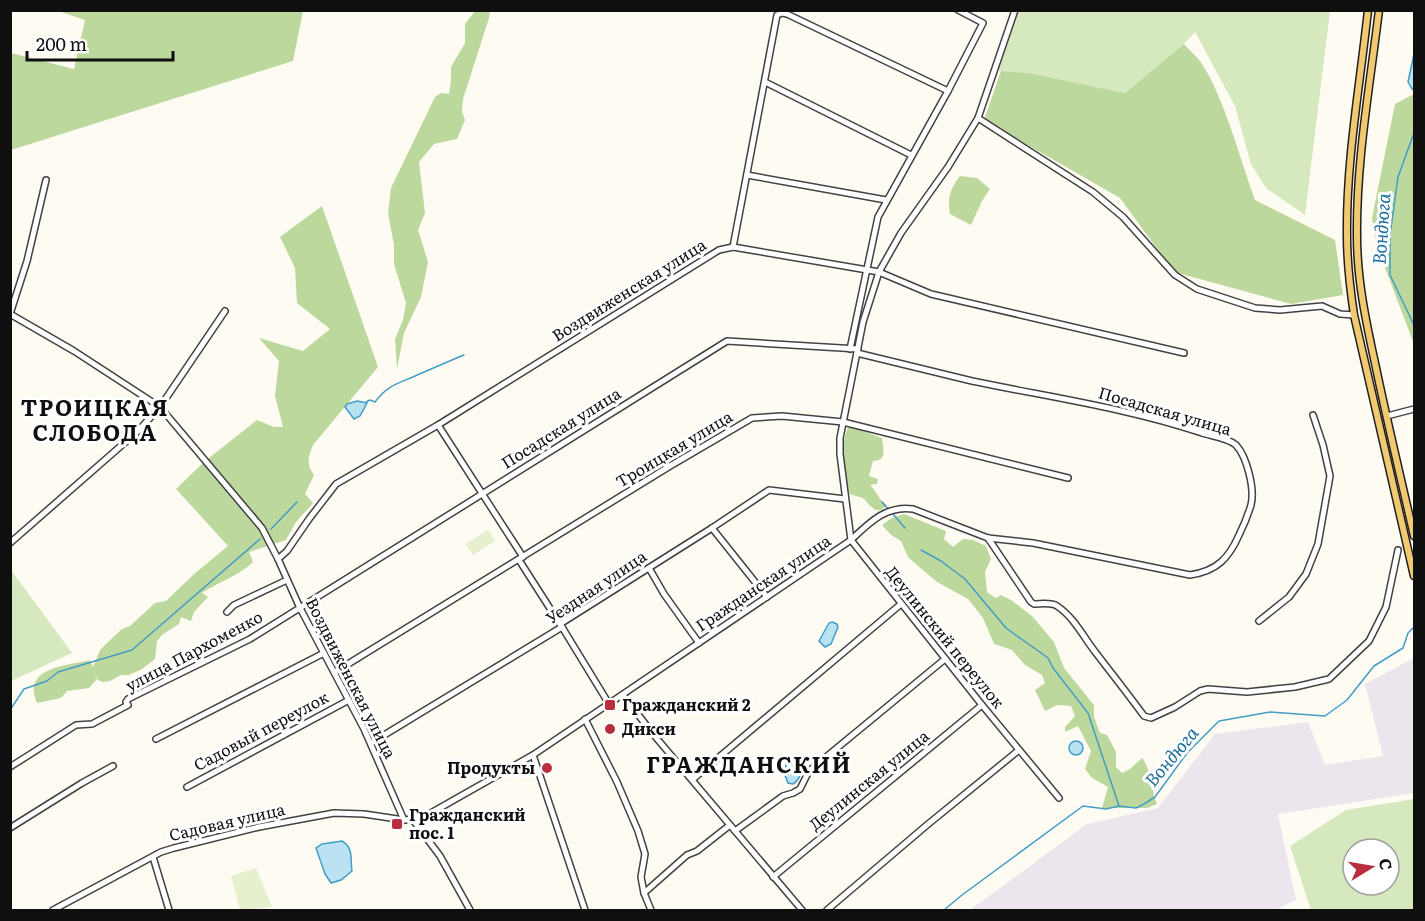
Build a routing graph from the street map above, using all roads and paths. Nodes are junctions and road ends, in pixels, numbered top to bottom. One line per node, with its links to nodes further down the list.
1 (958, 10): 6 (street)
2 (1015, 10): 7 (street, Гражданская улица)
3 (1368, 10): 17 (main road)
4 (1379, 10): 24 (main road)
5 (765, 82): 6 (street); 8 (street); 9 (street)
6 (948, 91): 8 (street)
7 (978, 118): 14 (street, Гражданская улица); 17 (street)
8 (911, 155): 11 (street)
9 (747, 175): 11 (street); 12 (street)
10 (46, 180): 16 (street)
11 (886, 201): 13 (street)
12 (733, 247): 13 (street, Воздвиженская улица); 26 (street, Воздвиженская улица)
13 (866, 270): 14 (street, Воздвиженская улица); 18 (street)
14 (879, 272): 19 (street, Гражданская улица); 20 (street, Воздвиженская улица)
15 (225, 311): 21 (street)
16 (10, 314): 21 (street)
17 (1354, 315): 39 (main road)
18 (850, 348): 19 (street, Посадская улица); 28 (street, Посадская улица)
19 (857, 351): 25 (street, Гражданская улица); 32 (street, Посадская улица)
20 (1184, 353)
21 (160, 407): 34 (street); 36 (street)
22 (1414, 409): 24 (street)
23 (1312, 415): 45 (street)
24 (1387, 416): 31 (main road)
25 (843, 422): 27 (street, Троицкая улица); 29 (street, Гражданская улица); 37 (street, Троицкая улица)
26 (438, 425): 28 (street); 36 (street, Воздвиженская улица)
27 (1068, 478)
28 (482, 493): 37 (street); 43 (street, Посадская улица)
29 (845, 499): 30 (street, Уездная улица); 33 (street, Гражданская улица)
30 (712, 528): 38 (street, Уездная улица); 41 (street)
31 (1414, 536)
32 (988, 538): 33 (street, Посадская улица); 35 (street)
33 (851, 540): 41 (street, Гражданская улица); 42 (street, Деулинский переулок)
34 (10, 543)
35 (1398, 550)
36 (279, 559): 40 (street, Воздвиженская улица)
37 (521, 559): 46 (street); 50 (street, Троицкая улица)
38 (649, 568): 46 (street, Уездная улица); 47 (street)
39 (1414, 576)
40 (287, 580): 43 (street, Воздвиженская улица); 44 (street)
41 (767, 597): 47 (street, Гражданская улица)
42 (901, 604): 49 (street, Деулинский переулок); 62 (street)
43 (300, 608): 48 (street, Воздвиженская улица); 61 (street, улица Пархоменко)
44 (227, 612)
45 (1259, 621)
46 (561, 626): 53 (street); 57 (street, Уездная улица)
47 (699, 643): 51 (street, Гражданская улица)
48 (324, 653): 50 (street, Воздвиженская улица); 56 (street)
49 (945, 659): 54 (street, Деулинский переулок); 70 (street)
50 (335, 672): 52 (street, Воздвиженская улица)
51 (623, 695): 53 (street, Гражданская улица); 62 (street)
52 (349, 700): 57 (street, Воздвиженская улица); 63 (street, Садовый переулок)
53 (609, 704): 55 (street, Гражданская улица)
54 (982, 705): 58 (street, Деулинский переулок); 72 (street, Деулинская улица)
55 (585, 719): 59 (street, Гражданская улица); 73 (street)
56 (156, 739)
57 (370, 743): 66 (street, Воздвиженская улица)
58 (1019, 750): 64 (street, Деулинский переулок); 80 (street)
59 (533, 755): 65 (street, Гражданская улица); 77 (street)
60 (112, 766): 69 (street)
61 (10, 767)
62 (693, 779): 68 (street)
63 (187, 787)
64 (1059, 798)
65 (422, 818): 67 (street, Садовая улица)
66 (404, 820): 67 (street, Садовая улица); 71 (street, Садовая улица)
67 (413, 820): 76 (street)
68 (730, 825): 70 (street); 73 (street)
69 (10, 828)
70 (735, 831): 72 (street)
71 (153, 857): 74 (street, Садовая улица); 75 (street)
72 (774, 877): 79 (street)
73 (644, 893): 78 (street)
74 (53, 910)
75 (168, 910)
76 (470, 910)
77 (585, 910)
78 (651, 910)
79 (802, 910)
80 (828, 910)

